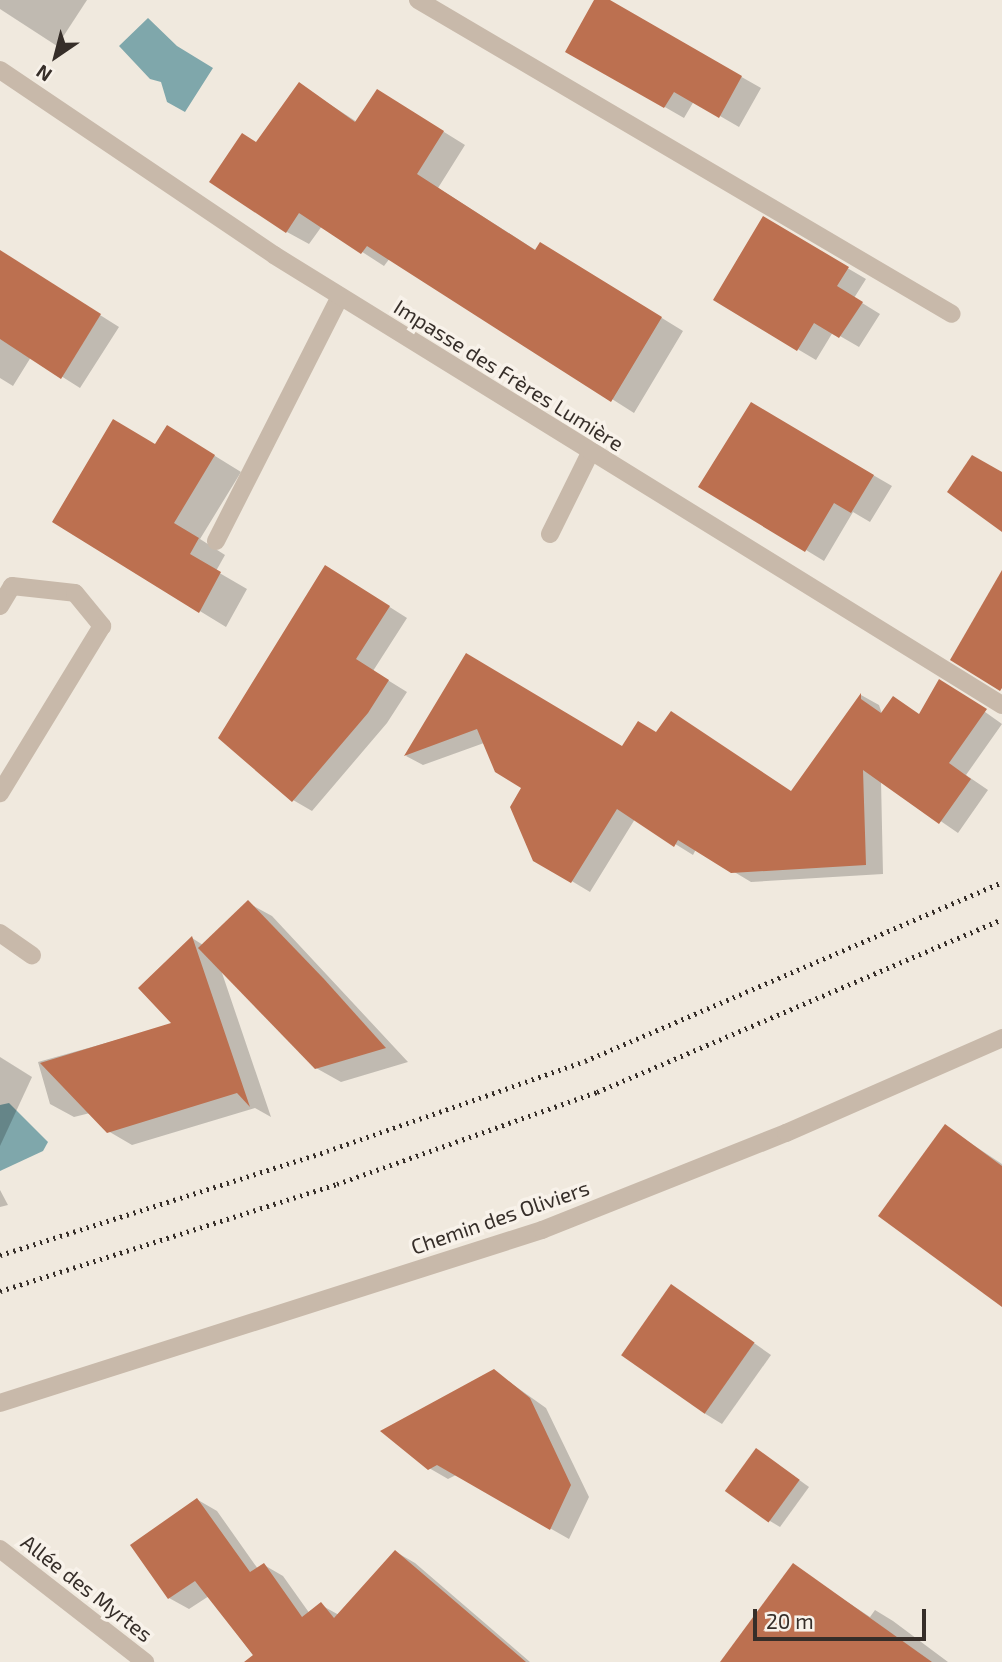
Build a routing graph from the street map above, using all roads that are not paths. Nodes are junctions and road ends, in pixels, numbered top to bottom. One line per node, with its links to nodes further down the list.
1 (418, 0): 4 (street)
2 (0, 70): 3 (street, Impasse des Frères Lumière)
3 (340, 297): 5 (street, Impasse des Frères Lumière); 7 (street)
4 (952, 314)
5 (590, 453): 6 (street); 9 (street, Impasse des Frères Lumière)
6 (550, 534)
7 (216, 541)
8 (0, 606): 10 (street)
9 (1002, 705)
10 (0, 793)
11 (0, 933): 12 (street)
12 (32, 955)
13 (1002, 1038): 14 (street, Chemin des Oliviers)
14 (0, 1402)
15 (0, 1549): 16 (street, Allée des Myrtes)
16 (145, 1662)

